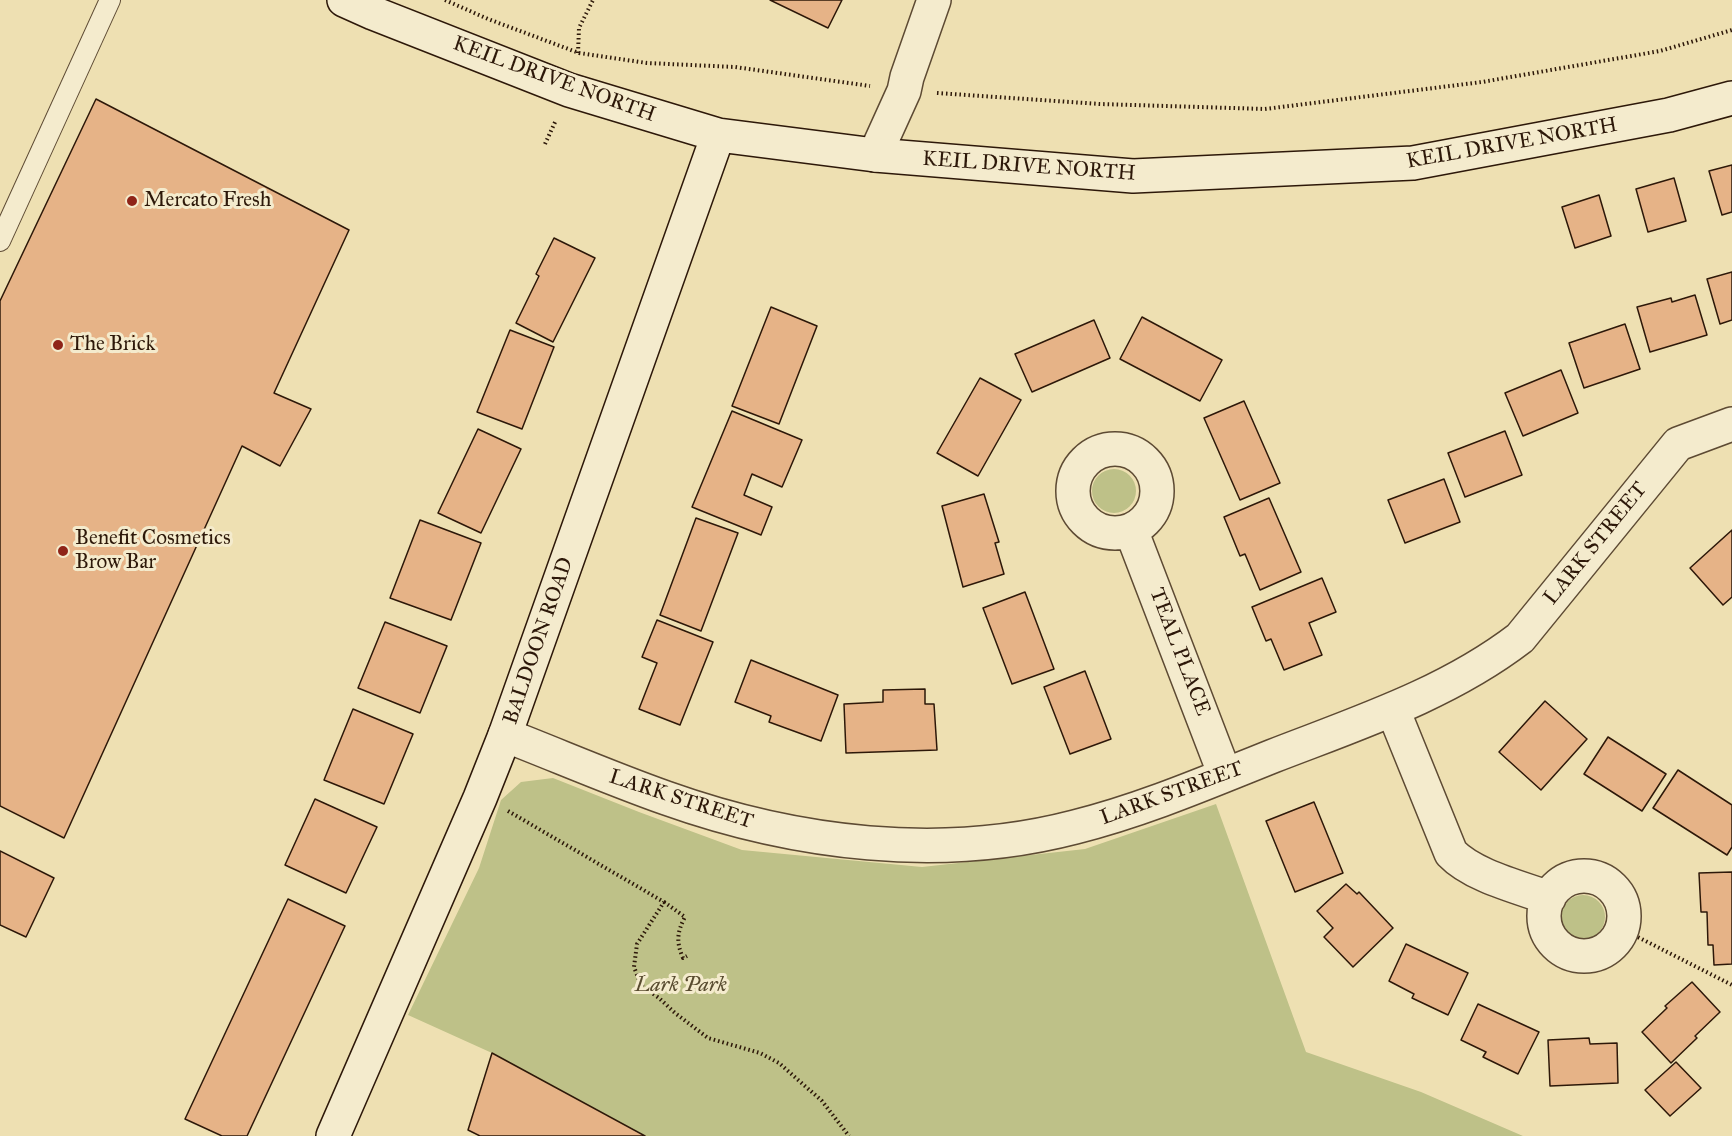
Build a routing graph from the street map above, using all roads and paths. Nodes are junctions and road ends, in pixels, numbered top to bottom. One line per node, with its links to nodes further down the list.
1 (110, 0): 10 (lane)
2 (446, 0): 6 (path)
3 (934, 0): 6 (street)
4 (365, 4): 8 (street, KEIL DRIVE NORTH)
5 (1732, 30): 6 (path)
6 (904, 91): 9 (street)
7 (1732, 98): 9 (street, KEIL DRIVE NORTH)
8 (718, 135): 9 (street, KEIL DRIVE NORTH); 14 (street, BALDOON ROAD)
9 (875, 155)
10 (0, 241)
11 (1732, 424): 13 (street, LARK STREET)
12 (1131, 530): 15 (street, TEAL PLACE)
13 (1393, 710): 15 (street, LARK STREET); 17 (street)
14 (506, 735): 15 (street, LARK STREET); 16 (street, BALDOON ROAD)
15 (1225, 775)
16 (480, 798): 18 (path); 22 (street, BALDOON ROAD)
17 (1549, 898): 19 (street); 19 (street)
18 (664, 902): 20 (path); 23 (path)
19 (1622, 929): 21 (path)
20 (687, 956)
21 (1732, 986)
22 (333, 1136)
23 (849, 1136)

